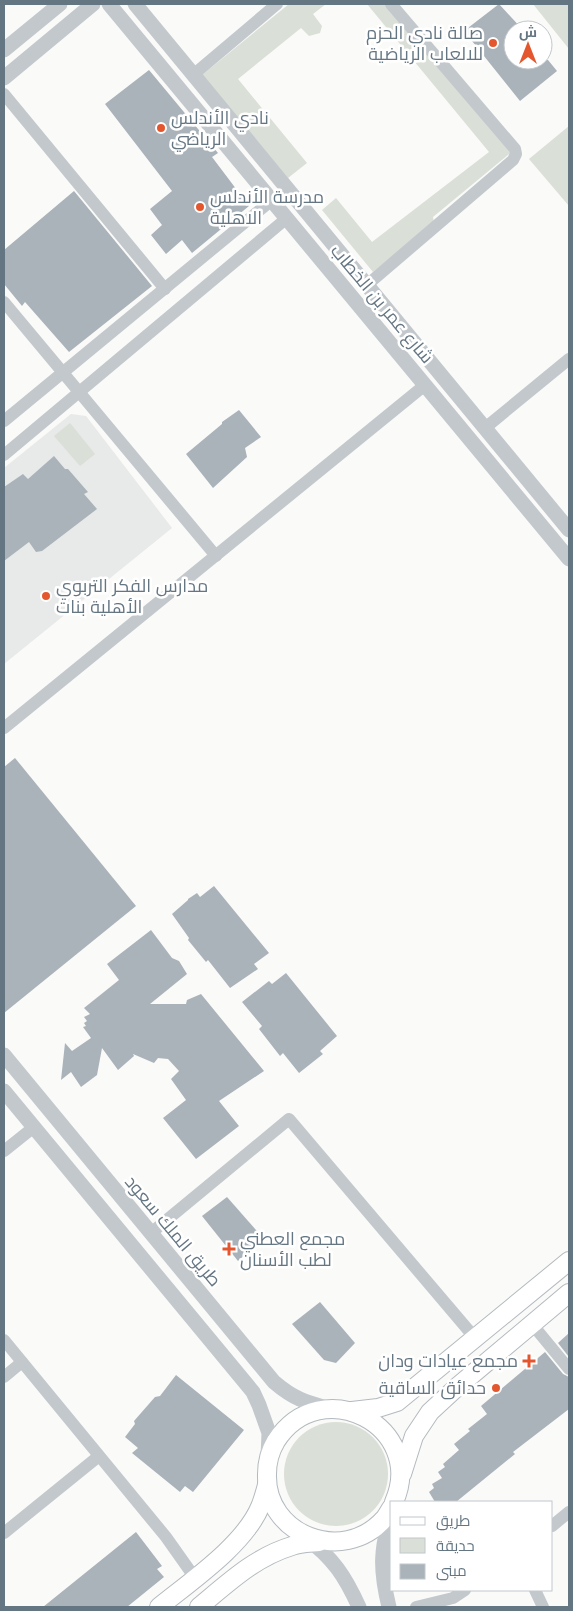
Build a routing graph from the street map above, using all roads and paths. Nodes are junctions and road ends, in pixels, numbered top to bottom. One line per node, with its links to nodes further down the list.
1 (60, 4): 7 (street)
2 (94, 4): 9 (street)
3 (109, 4): 11 (street, شارع عمر بن الخطاب)
4 (134, 4): 8 (street, شارع عمر بن الخطاب)
5 (277, 4): 8 (street)
6 (391, 4): 13 (street)
7 (4, 50)
8 (193, 75): 13 (street, شارع عمر بن الخطاب)
9 (4, 78)
10 (4, 94): 14 (street)
11 (272, 200): 12 (street, شارع عمر بن الخطاب); 14 (street)
12 (287, 218): 18 (street, شارع عمر بن الخطاب); 19 (street)
13 (367, 285): 21 (street, شارع عمر بن الخطاب)
14 (165, 288): 17 (street)
15 (4, 302): 17 (street)
16 (569, 359): 21 (street)
17 (62, 373): 19 (street); 20 (street)
18 (425, 386): 24 (street); 25 (street, شارع عمر بن الخطاب)
19 (79, 392): 22 (street); 24 (street)
20 (4, 421)
21 (485, 428): 23 (street, شارع عمر بن الخطاب)
22 (4, 455)
23 (569, 530)
24 (216, 556): 26 (street)
25 (569, 560)
26 (4, 728)
27 (4, 1055): 31 (street, طريق الملك سعود)
28 (4, 1091): 29 (street)
29 (34, 1127): 30 (street); 43 (street)
30 (4, 1151)
31 (151, 1233): 35 (street); 40 (street, طريق الملك سعود)
32 (569, 1261): 35 (main road)
33 (569, 1293): 34 (main road)
34 (532, 1324): 38 (street); 44 (main road)
35 (475, 1338): 41 (main road)
36 (4, 1340): 37 (street)
37 (22, 1362): 39 (street); 42 (street)
38 (569, 1369)
39 (4, 1377)
40 (330, 1409): 41 (main road); 43 (main road)
41 (352, 1411): 44 (main road)
42 (99, 1456): 51 (street); 53 (street)
43 (267, 1463): 45 (main road)
44 (400, 1479): 46 (main road)
45 (267, 1484): 52 (main road); 53 (main road)
46 (395, 1501)
47 (390, 1511): 52 (main road)
48 (569, 1512): 50 (street)
49 (390, 1520): 59 (street)
50 (553, 1525)
51 (4, 1533)
52 (313, 1540): 57 (main road); 58 (street)
53 (195, 1578): 56 (main road)
54 (464, 1591): 60 (street)
55 (535, 1591): 61 (street)
56 (159, 1607)
57 (199, 1607)
58 (359, 1607)
59 (389, 1607)
60 (416, 1607)
61 (543, 1607)

